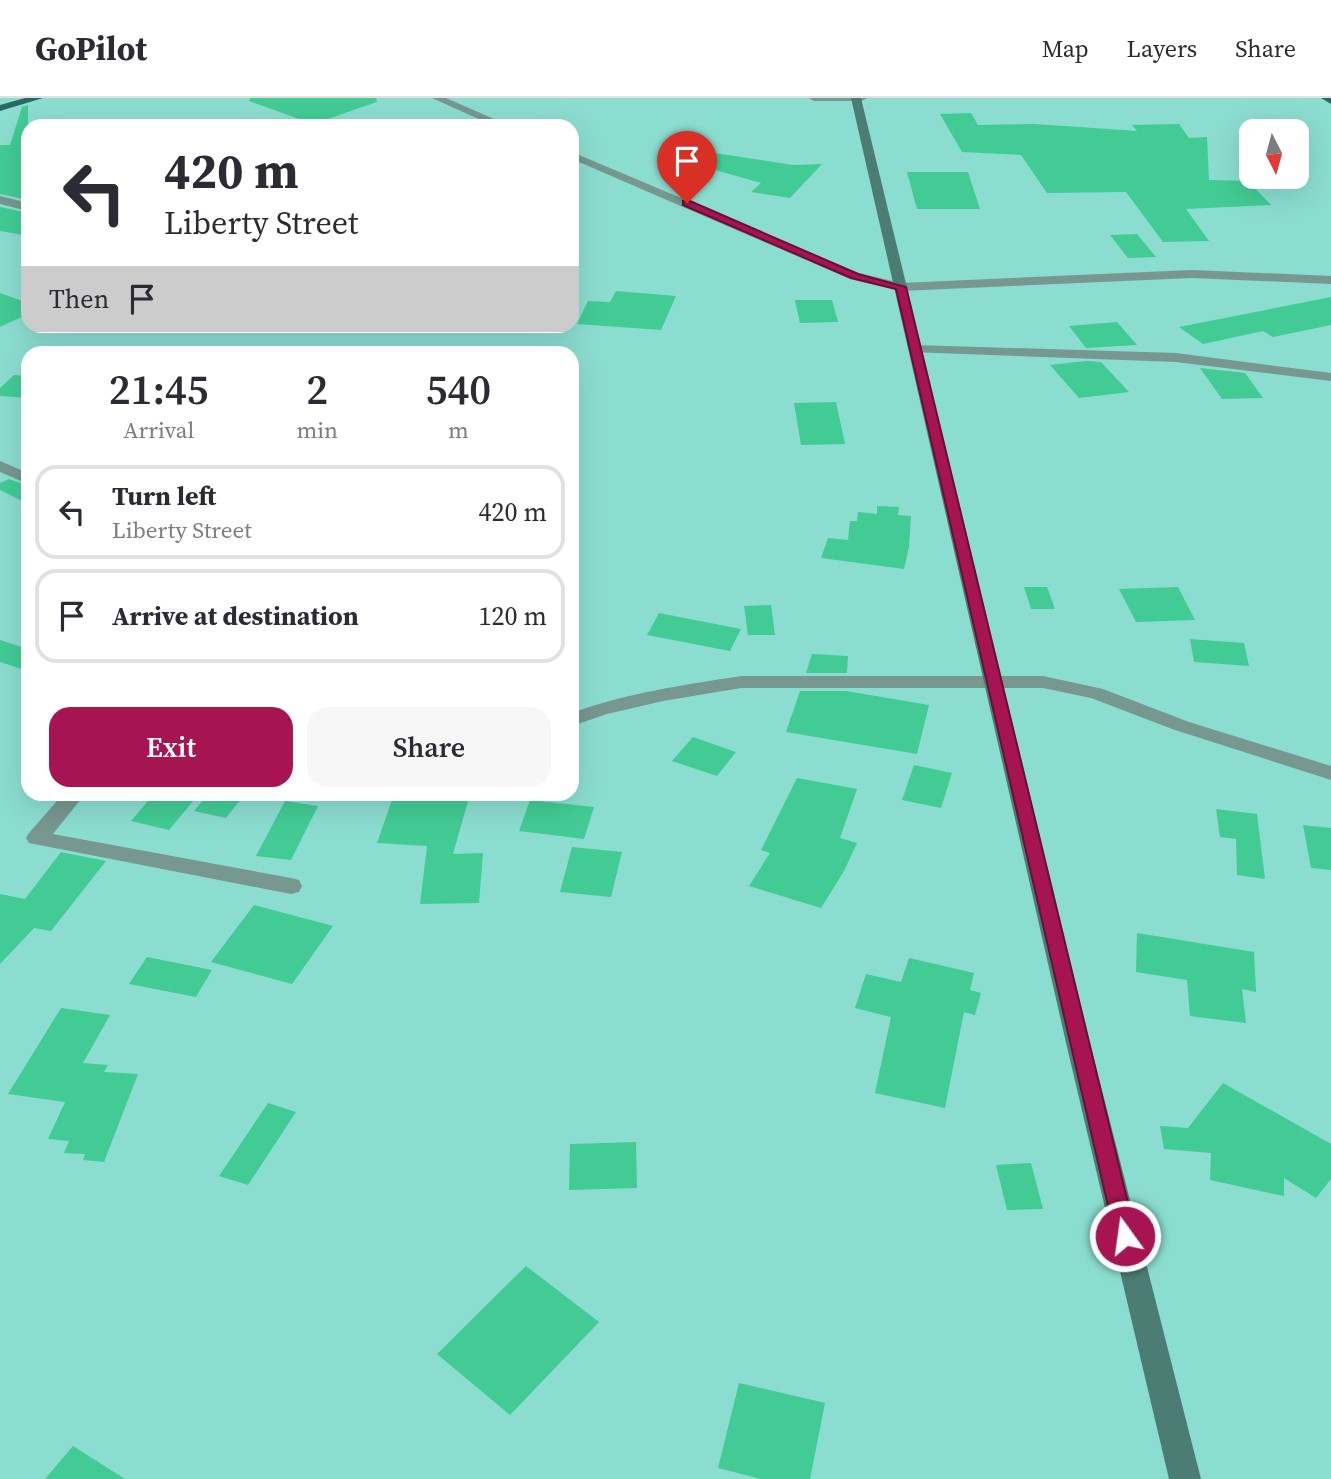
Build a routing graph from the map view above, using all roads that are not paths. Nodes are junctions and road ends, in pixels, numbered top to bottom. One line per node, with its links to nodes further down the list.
1 (38, 98): 8 (main road)
2 (437, 98): 9 (street)
3 (814, 98): 4 (street)
4 (856, 98): 5 (street); 14 (main road)
5 (862, 98)
6 (1326, 98): 7 (main road)
7 (1331, 102)
8 (1, 106)
9 (476, 119)
10 (579, 158): 14 (street)
11 (0, 200): 12 (street)
12 (21, 205)
13 (1331, 280): 14 (street)
14 (901, 287): 15 (main road)
15 (915, 349): 16 (street); 19 (main road)
16 (1331, 377)
17 (0, 466): 18 (street)
18 (21, 476)
19 (993, 682): 20 (street); 21 (street); 24 (main road)
20 (579, 717)
21 (1331, 773)
22 (69, 801): 23 (street)
23 (291, 886)
24 (1185, 1479)

